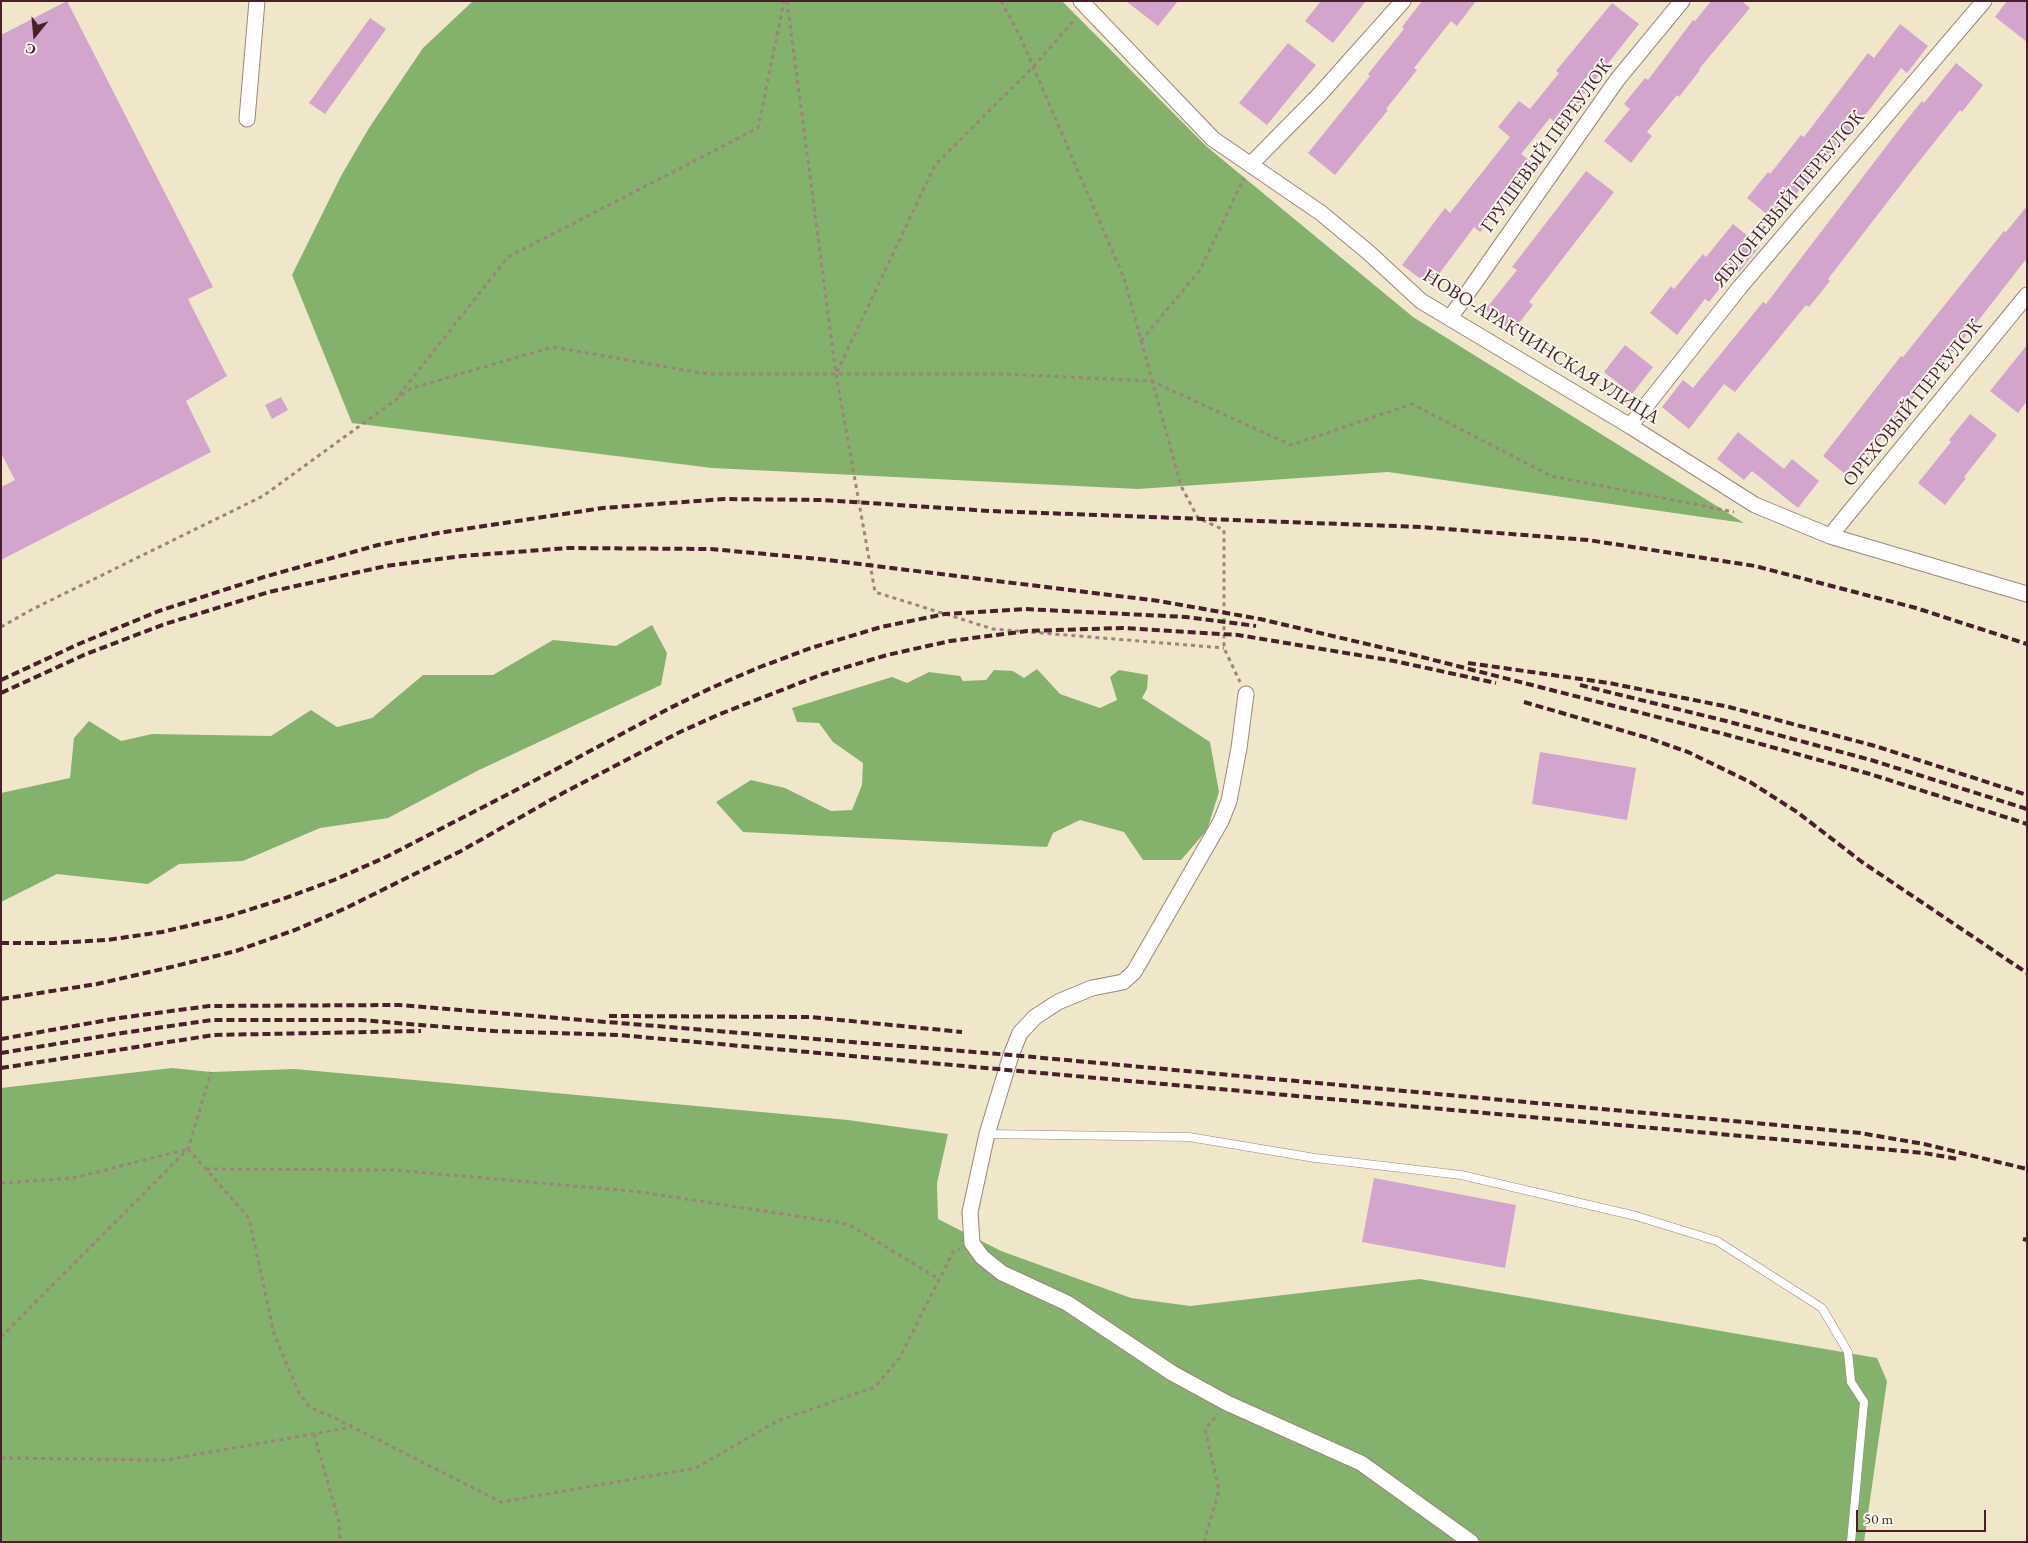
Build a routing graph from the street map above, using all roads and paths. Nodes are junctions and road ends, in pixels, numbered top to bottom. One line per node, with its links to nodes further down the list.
1 (257, 1): 9 (street)
2 (785, 1): 14 (path); 16 (path)
3 (1001, 1): 8 (path)
4 (1403, 1): 10 (street)
5 (1682, 1): 12 (street, ГРУШЕВЫЙ ПЕРЕУЛОК)
6 (1984, 1): 17 (street, ЯБЛОНЕВЫЙ ПЕРЕУЛОК)
7 (1086, 3): 8 (path); 10 (street, НОВО-АРАКЧИНСКАЯ УЛИЦА)
8 (1033, 67): 13 (path); 14 (path)
9 (247, 119)
10 (1251, 164): 12 (street, НОВО-АРАКЧИНСКАЯ УЛИЦА); 13 (path)
11 (2027, 295): 19 (street, ОРЕХОВЫЙ ПЕРЕУЛОК)
12 (1450, 318): 17 (street, НОВО-АРАКЧИНСКАЯ УЛИЦА)
13 (1141, 341): 15 (path)
14 (836, 374): 15 (path); 16 (path); 22 (path)
15 (1151, 381): 18 (path); 22 (path)
16 (397, 398): 21 (path)
17 (1630, 426): 19 (street, НОВО-АРАКЧИНСКАЯ УЛИЦА)
18 (1742, 514)
19 (1830, 536): 20 (street, НОВО-АРАКЧИНСКАЯ УЛИЦА)
20 (2027, 594)
21 (1, 627)
22 (1224, 648): 23 (path)
23 (1246, 694): 25 (street)
24 (211, 1072): 26 (path)
25 (987, 1134): 29 (street); 39 (lane)
26 (188, 1148): 27 (path); 28 (path); 31 (path)
27 (206, 1169): 30 (path); 33 (path)
28 (1, 1183)
29 (972, 1243): 30 (path); 32 (street)
30 (939, 1279): 33 (path)
31 (1, 1337)
32 (1227, 1403): 37 (path); 38 (street)
33 (352, 1427): 34 (path)
34 (314, 1434): 35 (path); 36 (path)
35 (1, 1458)
36 (340, 1542)
37 (1204, 1542)
38 (1471, 1542)
39 (1851, 1542)

